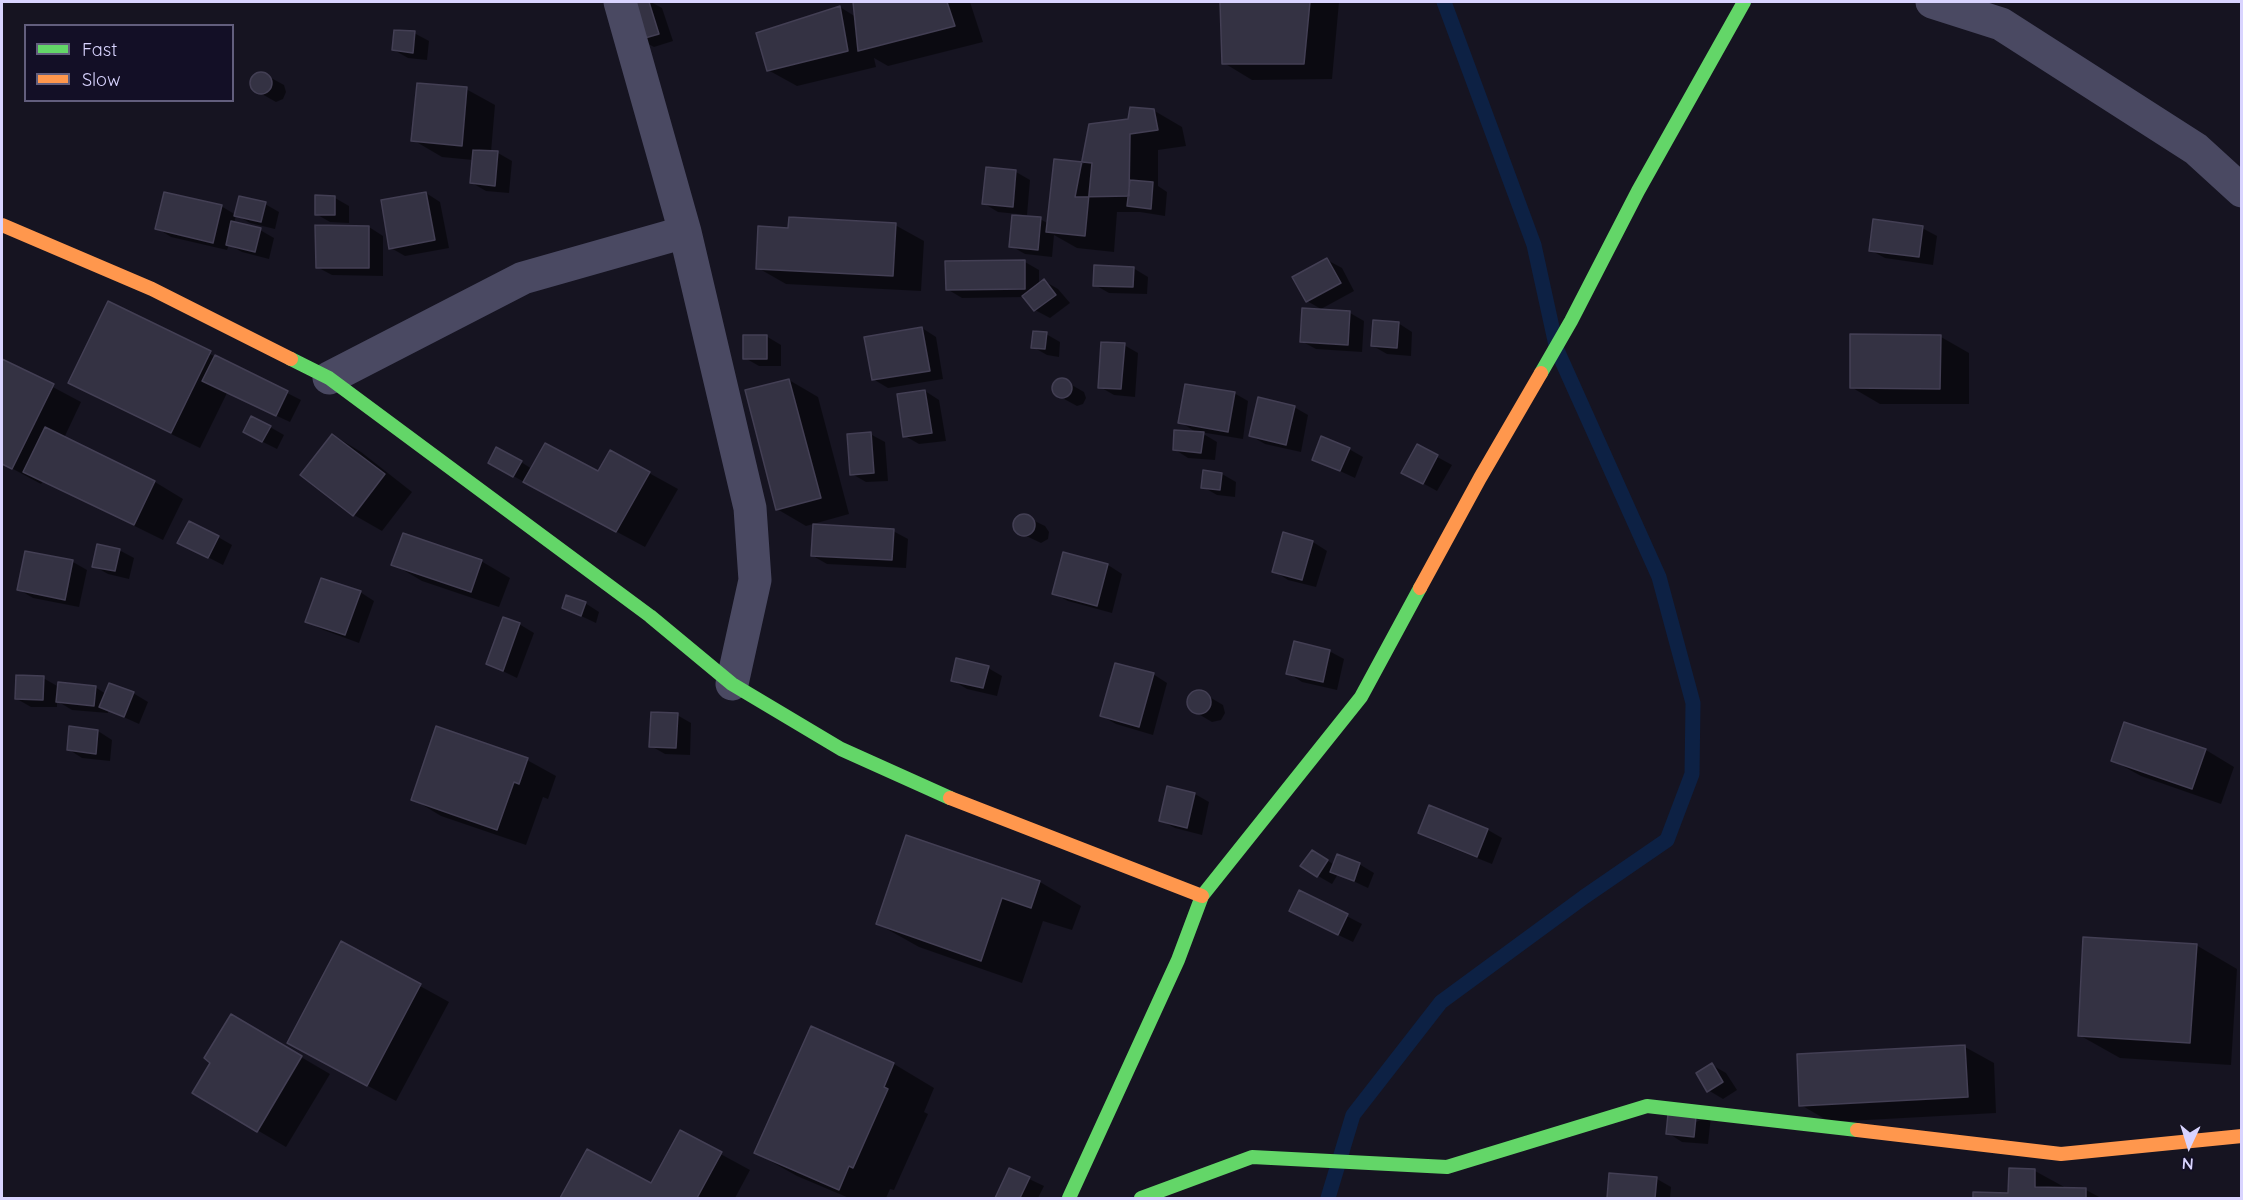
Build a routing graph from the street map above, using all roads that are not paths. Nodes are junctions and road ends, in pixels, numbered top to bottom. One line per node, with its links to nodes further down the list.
1 (620, 2): 6 (street)
2 (1744, 2): 9 (street)
3 (1932, 2): 4 (street)
4 (2241, 192)
5 (2, 225): 7 (street)
6 (686, 232): 7 (street); 8 (street)
7 (329, 378): 8 (street)
8 (732, 684): 9 (street)
9 (1202, 896): 11 (street)
10 (2241, 1136): 12 (street)
11 (1069, 1198)
12 (1141, 1198)

